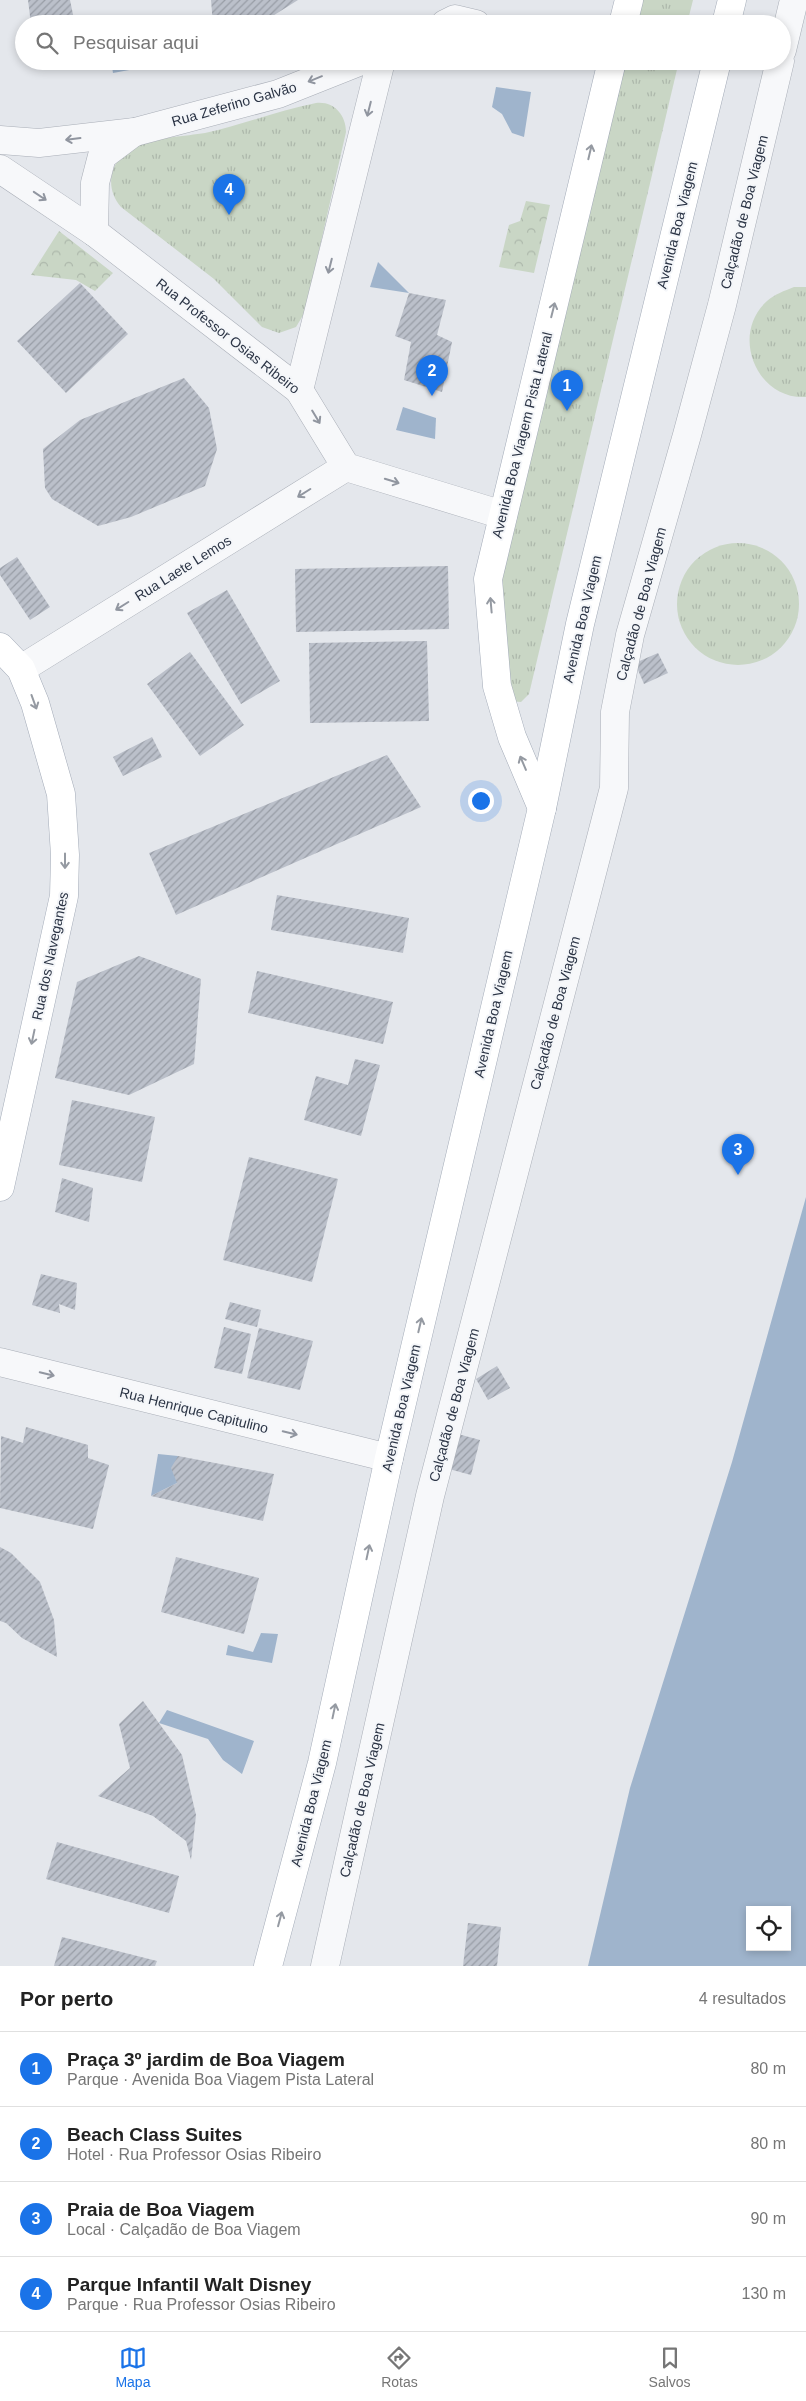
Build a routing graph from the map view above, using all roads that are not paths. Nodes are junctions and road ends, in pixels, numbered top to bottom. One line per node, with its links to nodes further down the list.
1 (629, 0): 4 (main road)
2 (732, 0): 5 (main road)
3 (794, 0): 6 (street)
4 (625, 15)
5 (728, 15)
6 (790, 15)
7 (338, 70): 12 (street, Rua Zeferino Galvão, one-way to 12)
8 (379, 70): 16 (street, one-way to 16)
9 (610, 70): 18 (main road, Avenida Boa Viagem Pista Lateral, one-way to 9)
10 (715, 70): 21 (main road, Avenida Boa Viagem)
11 (778, 70): 26 (street, Calçadão de Boa Viagem)
12 (135, 132): 13 (street, Rua Zeferino Galvão, one-way to 13); 15 (street, Rua Zeferino Galvão)
13 (0, 140)
14 (0, 169): 15 (street, Rua Professor Osias Ribeiro, one-way to 15)
15 (94, 232): 16 (street, Rua Professor Osias Ribeiro)
16 (300, 390): 17 (street, Rua Professor Osias Ribeiro, one-way to 17)
17 (346, 467): 18 (street, one-way to 18); 20 (street, Rua Laete Lemos, one-way to 20)
18 (503, 515): 21 (main road, Avenida Boa Viagem Pista Lateral, one-way to 18)
19 (0, 646): 20 (main road, Rua dos Navegantes)
20 (21, 669): 22 (main road, Rua dos Navegantes, one-way to 22)
21 (542, 808): 24 (main road, Avenida Boa Viagem, one-way to 21)
22 (0, 1187)
23 (0, 1362): 24 (street, Rua Henrique Capitulino, one-way to 24)
24 (389, 1458): 25 (main road, Avenida Boa Viagem, one-way to 24)
25 (268, 1966)
26 (325, 1966)

